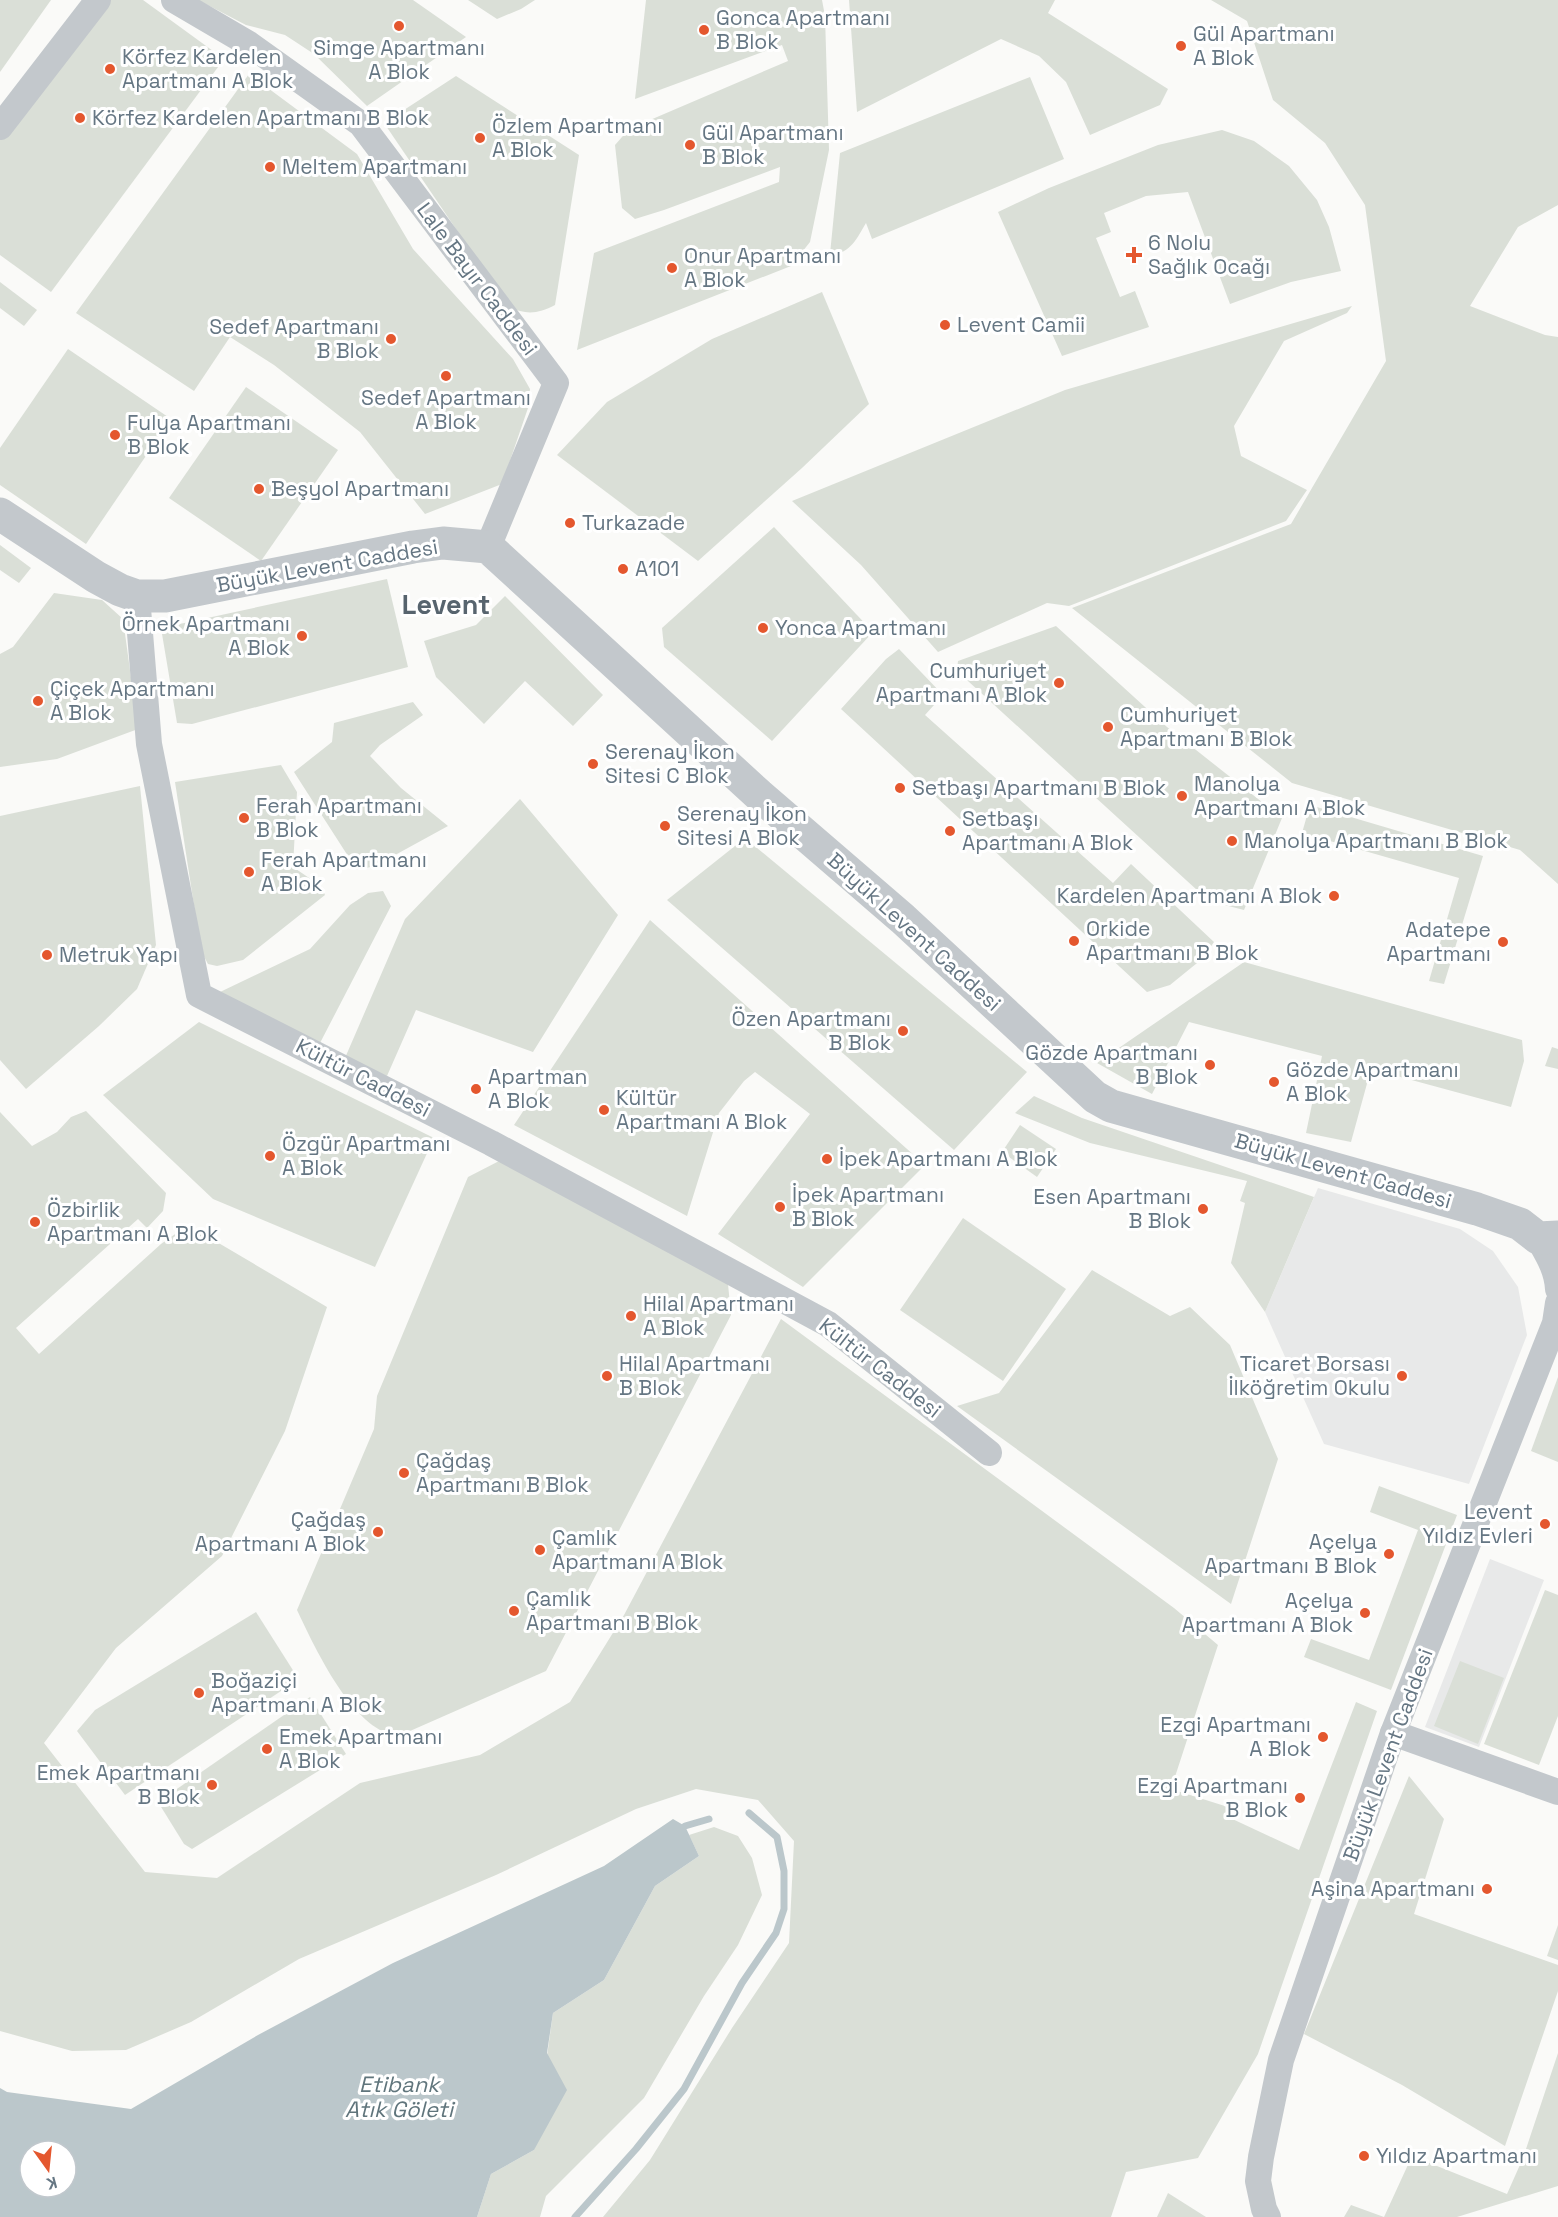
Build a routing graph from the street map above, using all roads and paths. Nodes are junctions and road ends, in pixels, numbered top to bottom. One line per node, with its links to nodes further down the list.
1 (98, 0): 3 (street)
2 (174, 0): 5 (street, Lale Bayır Caddesi)
3 (0, 128)
4 (0, 514): 6 (street, Büyük Levent Caddesi)
5 (488, 547): 6 (street, Büyük Levent Caddesi); 7 (street, Büyük Levent Caddesi)
6 (137, 596): 10 (street, Kültür Caddesi)
7 (1548, 1237): 8 (street, Büyük Levent Caddesi)
8 (1558, 1288)
9 (1558, 1303): 11 (street, Büyük Levent Caddesi)
10 (989, 1454)
11 (1393, 1733): 12 (street); 13 (street, Büyük Levent Caddesi)
12 (1558, 1792)
13 (1268, 2217)

